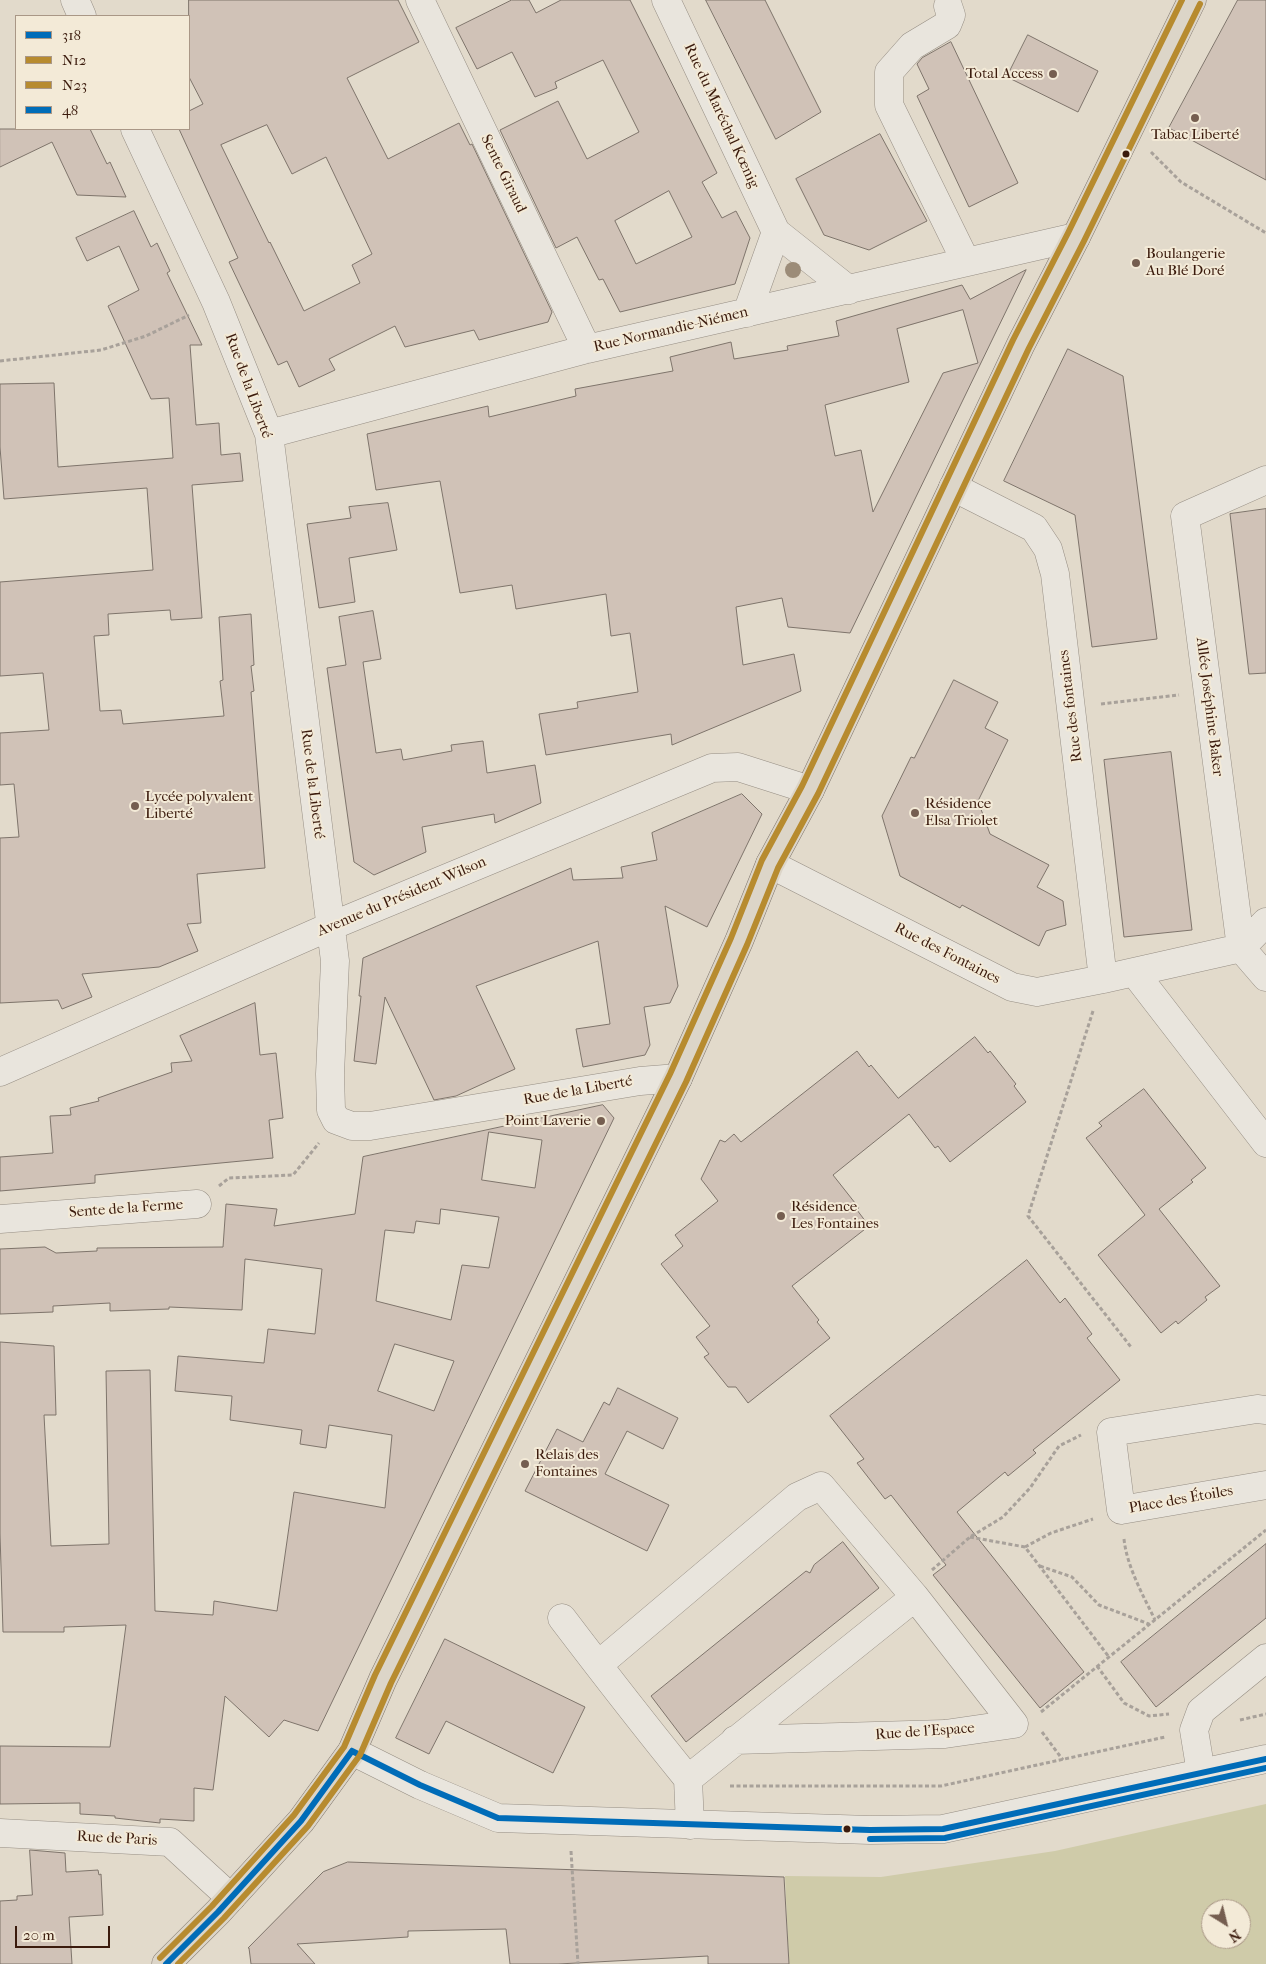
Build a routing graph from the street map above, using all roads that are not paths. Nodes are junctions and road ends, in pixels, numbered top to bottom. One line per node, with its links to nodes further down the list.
1 (75, 0): 6 (street)
2 (420, 0): 13 (street, Sente Giraud)
3 (666, 0): 8 (street, Rue du Maréchal Kœnig)
4 (1192, 0): 9 (main road)
5 (948, 6): 10 (street)
6 (82, 15)
7 (135, 130): 14 (street, Rue de la Liberté)
8 (776, 232): 11 (street, Rue du Maréchal Kœnig); 12 (street)
9 (1076, 237): 10 (street, Rue Normandie-Niémen); 16 (main road)
10 (966, 262): 11 (street, Rue Normandie-Niémen)
11 (849, 290): 12 (street, Rue Normandie-Niémen)
12 (746, 313): 13 (street, Rue Normandie-Niémen)
13 (586, 349): 14 (street, Rue Normandie-Niémen)
14 (268, 434): 20 (street, Rue de la Liberté)
15 (1266, 480): 21 (street, Allée Joséphine Baker)
16 (953, 487): 17 (main road); 24 (street, Rue des fontaines)
17 (810, 790): 18 (main road); 20 (street, Avenue du Président Wilson)
18 (770, 864): 24 (street, Rue des Fontaines); 26 (main road)
19 (1266, 922): 21 (street)
20 (330, 927): 25 (street, Avenue du Président Wilson); 26 (street, Rue de la Liberté)
21 (1241, 948): 22 (street, Rue des Fontaines); 23 (street)
22 (1134, 972): 24 (street, Rue des Fontaines); 27 (street)
23 (1266, 977)
24 (1103, 979)
25 (0, 1072)
26 (678, 1078): 37 (main road)
27 (1266, 1143)
28 (197, 1204): 29 (street, Sente de la Ferme)
29 (0, 1219)
30 (1266, 1410): 31 (street, Place des Étoiles)
31 (1266, 1485)
32 (912, 1593): 35 (street); 36 (street); 36 (street, Rue de l'Espace)
33 (562, 1618): 35 (street)
34 (1266, 1658): 39 (street)
35 (598, 1665): 40 (street)
36 (735, 1740): 40 (street)
37 (352, 1751): 41 (street); 43 (main road)
38 (1266, 1759): 39 (street)
39 (1201, 1772): 41 (street)
40 (689, 1782): 41 (street)
41 (690, 1825)
42 (0, 1833): 43 (street, Rue de Paris)
43 (231, 1898): 44 (main road)
44 (166, 1964)

